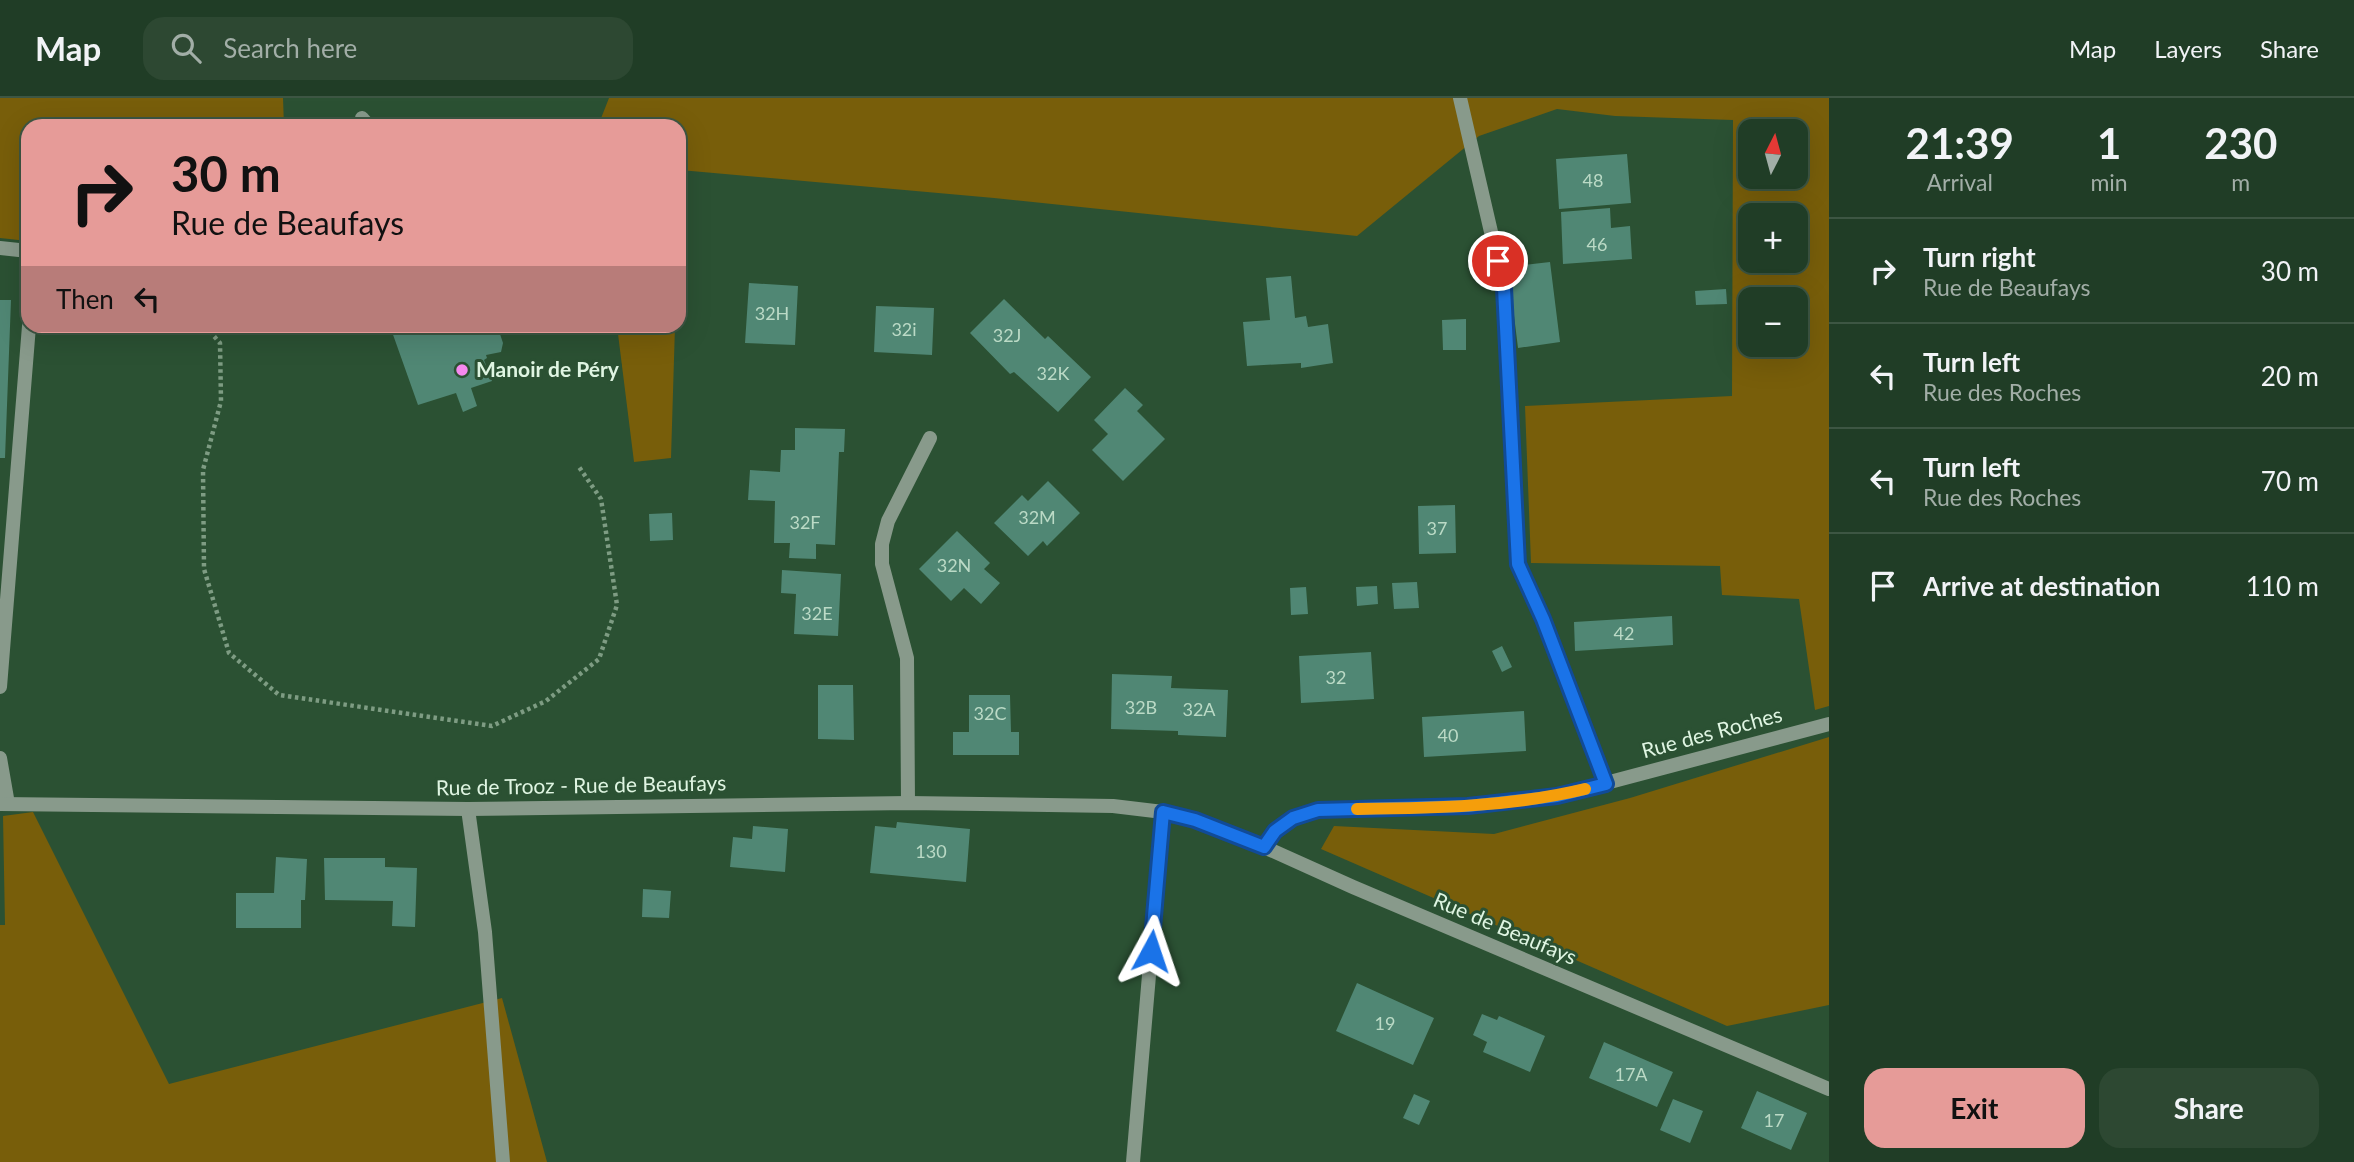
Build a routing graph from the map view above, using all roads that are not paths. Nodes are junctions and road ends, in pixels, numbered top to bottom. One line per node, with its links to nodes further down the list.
1 (1460, 98): 9 (street)
2 (0, 248): 3 (street)
3 (21, 250)
4 (28, 333): 6 (street)
5 (930, 438): 10 (street)
6 (0, 687)
7 (1829, 724): 9 (street, Rue des Roches)
8 (0, 758): 11 (street)
9 (1606, 784): 14 (street, Rue des Roches)
10 (908, 803): 12 (street, Rue de Trooz - Rue de Beaufays); 13 (street, Rue de Trooz - Rue de Beaufays)
11 (4, 804): 12 (street, Rue de Trooz - Rue de Beaufays)
12 (468, 809): 16 (street)
13 (1163, 812): 14 (street, Rue de Beaufays); 17 (street)
14 (1264, 847): 15 (street, Rue de Beaufays)
15 (1829, 1089)
16 (503, 1162)
17 (1133, 1162)

